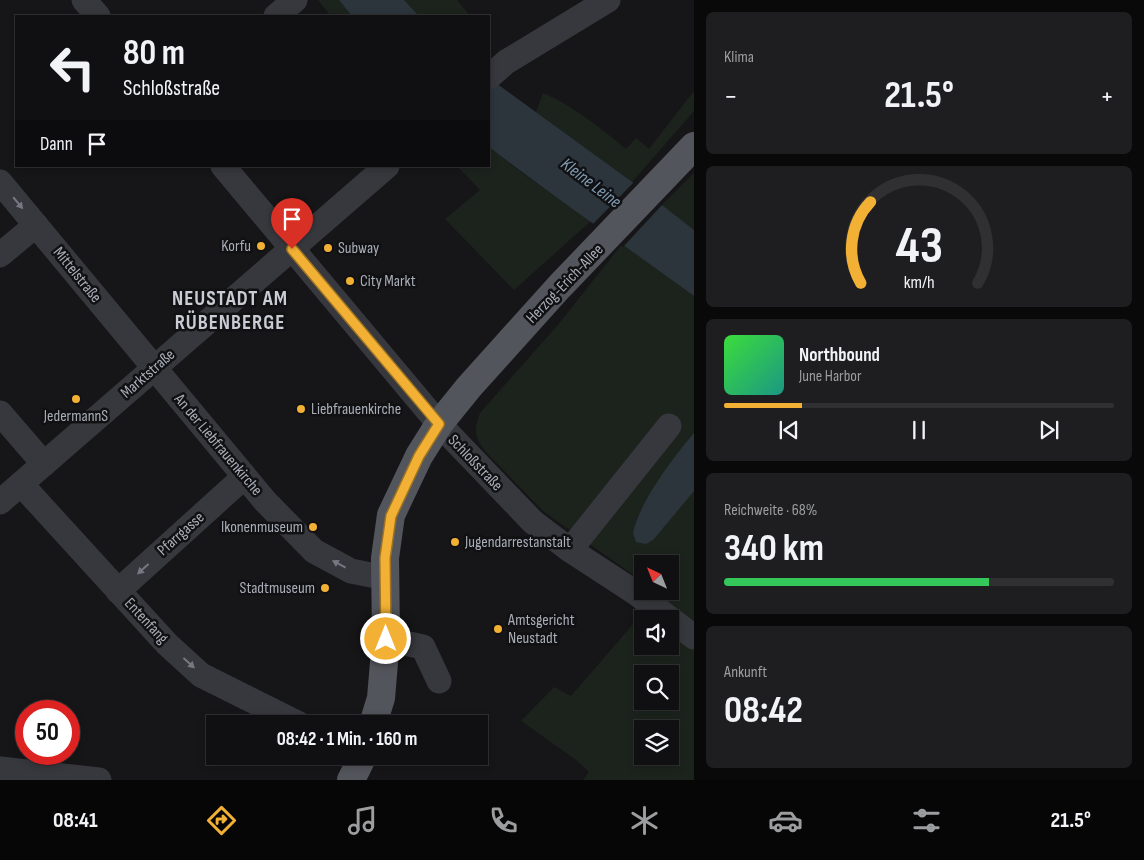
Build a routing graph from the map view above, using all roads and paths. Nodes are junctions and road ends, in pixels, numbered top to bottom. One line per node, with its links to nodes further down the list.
1 (84, 0): 4 (street)
2 (295, 0): 5 (street)
3 (608, 0): 6 (street)
4 (97, 15)
5 (277, 15)
6 (492, 74)
7 (694, 146): 16 (main road, Herzog-Erich-Allee)
8 (224, 167): 12 (street, Schloßstraße)
9 (386, 167): 12 (street, Marktstraße)
10 (0, 182): 11 (street, Mittelstraße, one-way to 11)
11 (36, 224): 13 (street); 14 (street, Mittelstraße)
12 (292, 249): 14 (street, Marktstraße); 16 (street, Schloßstraße)
13 (0, 256)
14 (154, 368): 18 (street, Marktstraße); 19 (street, An der Liebfrauenkirche)
15 (0, 413): 18 (street)
16 (439, 424): 22 (street, Schloßstraße); 23 (main road, Herzog-Erich-Allee)
17 (669, 426): 22 (street)
18 (44, 464): 20 (street, Marktstraße)
19 (244, 477): 23 (street, An der Liebfrauenkirche, one-way to 19); 24 (street, Pfarrgasse, one-way to 24)
20 (21, 484): 21 (street, Marktstraße); 24 (street, Entenfang)
21 (0, 502)
22 (570, 550): 25 (street, Schloßstraße)
23 (386, 578): 26 (main road, Herzog-Erich-Allee)
24 (118, 591): 28 (street, Entenfang, one-way to 28)
25 (694, 637)
26 (386, 639): 27 (street); 29 (main road)
27 (439, 681)
28 (281, 715)
29 (376, 715)
30 (358, 765): 33 (main road)
31 (0, 768): 32 (street)
32 (99, 780)
33 (350, 780)

